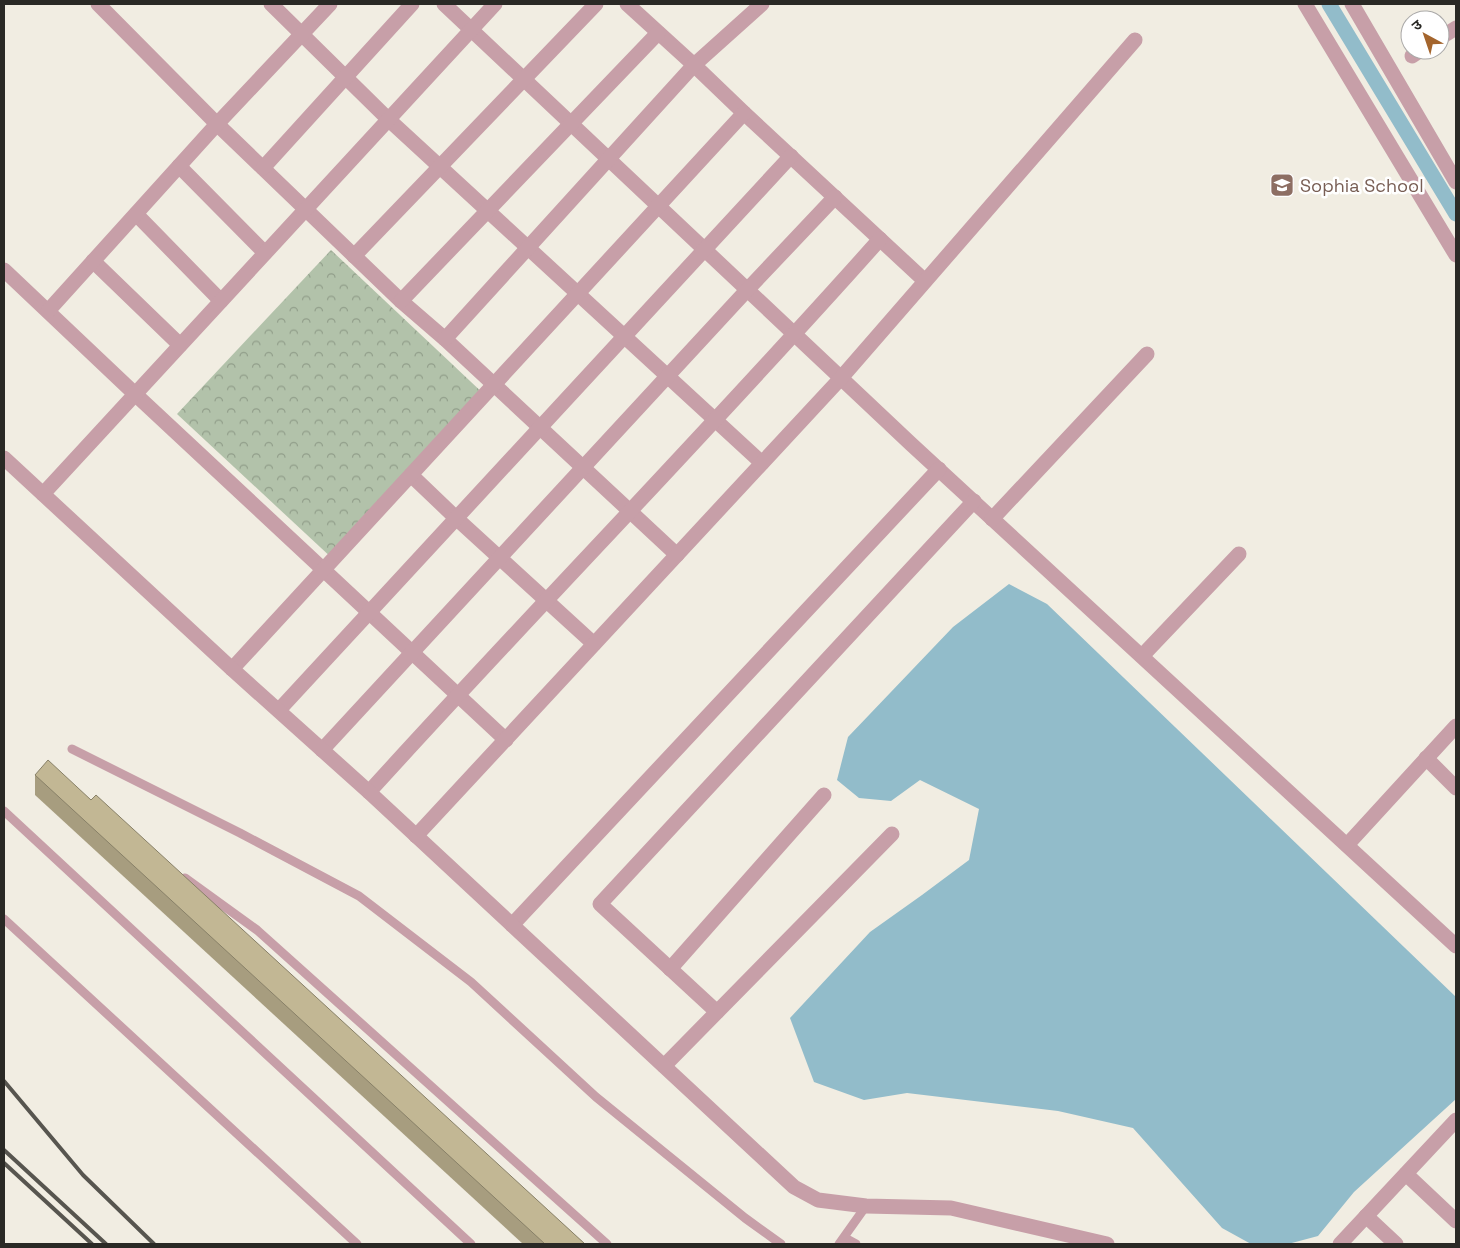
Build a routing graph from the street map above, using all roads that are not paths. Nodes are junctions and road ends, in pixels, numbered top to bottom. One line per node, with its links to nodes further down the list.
1 (98, 4): 22 (street)
2 (271, 4): 14 (street)
3 (330, 4): 14 (street)
4 (412, 4): 17 (street)
5 (444, 4): 12 (street)
6 (495, 4): 12 (street)
7 (596, 4): 18 (street)
8 (627, 4): 13 (street)
9 (762, 4): 16 (street)
10 (1305, 4): 38 (street)
11 (1352, 4): 28 (street)
12 (471, 29): 18 (street); 20 (street)
13 (658, 33): 16 (street); 21 (street)
14 (302, 34): 17 (street); 22 (street)
15 (1135, 40): 42 (street)
16 (694, 65): 19 (street); 24 (street)
17 (345, 77): 20 (street); 27 (street)
18 (524, 79): 21 (street); 26 (street)
19 (744, 113): 23 (street); 30 (street)
20 (388, 119): 26 (street); 31 (street)
21 (572, 123): 24 (street); 32 (street)
22 (217, 124): 25 (street); 27 (street)
23 (791, 156): 29 (street); 36 (street)
24 (609, 159): 30 (street); 35 (street)
25 (179, 166): 33 (street); 37 (street)
26 (440, 167): 32 (street); 39 (street)
27 (263, 168): 31 (street)
28 (1456, 182)
29 (835, 198): 34 (street); 43 (street)
30 (658, 205): 36 (street); 44 (street)
31 (305, 209): 37 (street); 39 (street)
32 (488, 211): 35 (street); 46 (street)
33 (136, 214): 40 (street); 45 (street)
34 (880, 239): 42 (street); 48 (street)
35 (528, 248): 44 (street); 50 (street)
36 (705, 249): 43 (street); 49 (street)
37 (265, 253): 45 (street)
38 (1456, 255)
39 (354, 256): 46 (street)
40 (94, 261): 47 (street); 51 (street)
41 (4, 270): 47 (street)
42 (925, 281): 54 (street)
43 (748, 289): 48 (street); 53 (street)
44 (577, 294): 49 (street); 55 (street)
45 (222, 301): 51 (street)
46 (401, 301): 50 (street)
47 (48, 311): 56 (street)
48 (796, 334): 54 (street); 57 (street)
49 (624, 337): 53 (street); 58 (street)
50 (445, 339): 55 (street)
51 (180, 346): 56 (street)
52 (1147, 354): 68 (street)
53 (667, 376): 57 (street); 61 (street)
54 (841, 378): 60 (street); 62 (street)
55 (494, 384): 58 (street); 63 (street)
56 (135, 394): 64 (street); 72 (street)
57 (716, 421): 60 (street); 66 (street)
58 (540, 428): 61 (street); 67 (street)
59 (4, 458): 64 (street)
60 (762, 463): 70 (street)
61 (583, 468): 66 (street); 71 (street)
62 (939, 469): 65 (street); 95 (street)
63 (411, 474): 67 (street); 72 (street)
64 (43, 494): 78 (street)
65 (974, 501): 68 (street); 97 (street)
66 (630, 511): 70 (street); 73 (street)
67 (456, 518): 71 (street); 74 (street)
68 (992, 519): 77 (street)
69 (1239, 554): 77 (street)
70 (677, 555): 75 (street)
71 (500, 558): 73 (street); 76 (street)
72 (323, 570): 74 (street); 78 (street)
73 (546, 600): 75 (street); 79 (street)
74 (369, 612): 76 (street); 80 (street)
75 (594, 644): 82 (street)
76 (413, 653): 79 (street); 84 (street)
77 (1142, 656): 92 (street)
78 (232, 669): 80 (street)
79 (457, 695): 82 (street); 87 (street)
80 (279, 710): 84 (street)
81 (1456, 726): 85 (street)
82 (506, 740): 91 (street)
83 (72, 749): 109 (lane)
84 (322, 750): 87 (street)
85 (1426, 758): 86 (street); 92 (street)
86 (1456, 788)
87 (369, 792): 91 (street)
88 (824, 795): 97 (street)
89 (4, 811): 107 (lane)
90 (892, 834): 98 (street)
91 (416, 836): 95 (street)
92 (1346, 844): 96 (street)
93 (174, 870): 108 (lane)
94 (4, 919): 106 (lane)
95 (512, 925): 99 (street)
96 (1456, 946)
97 (670, 969): 98 (street)
98 (717, 1012): 99 (street)
99 (664, 1066): 102 (street)
100 (1456, 1120): 101 (street)
101 (1406, 1174): 103 (street); 104 (street)
102 (866, 1206): 105 (lane); 111 (street)
103 (1366, 1216): 112 (street); 113 (street)
104 (1456, 1221)
105 (842, 1241): 110 (lane)
106 (356, 1244)
107 (471, 1244)
108 (607, 1244)
109 (781, 1244)
110 (856, 1244)
111 (1107, 1244)
112 (1340, 1244)
113 (1396, 1244)

